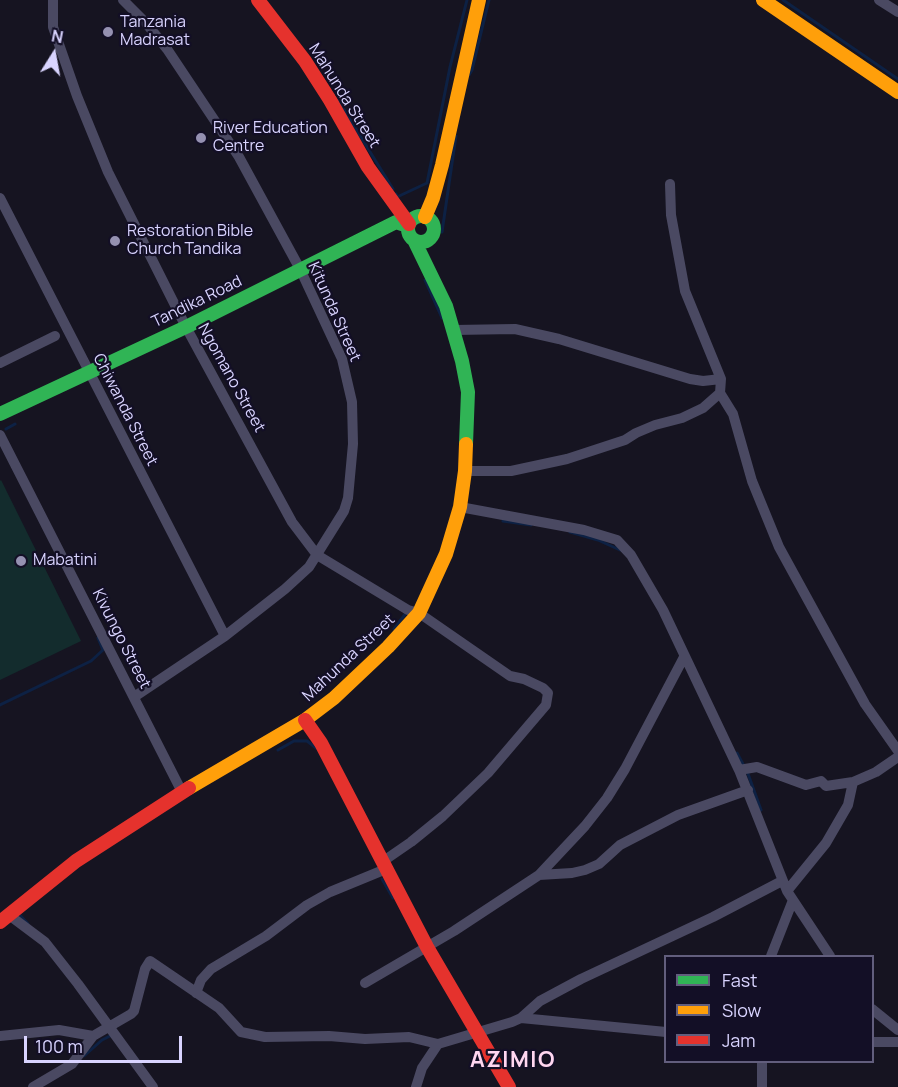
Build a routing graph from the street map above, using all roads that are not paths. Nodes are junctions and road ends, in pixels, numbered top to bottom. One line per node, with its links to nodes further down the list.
1 (53, 0): 17 (street, Ngomano Street)
2 (123, 0): 15 (street, Kitunda Street)
3 (258, 0): 12 (street, Mahunda Street)
4 (480, 0): 11 (street)
5 (763, 0): 8 (street)
6 (879, 0): 7 (street)
7 (898, 12)
8 (898, 92)
9 (670, 184): 22 (street)
10 (0, 198): 21 (street, Chiwanda Street)
11 (425, 217): 12 (street); 13 (street)
12 (409, 225): 14 (street); 15 (street, Tandika Road)
13 (432, 234): 14 (street); 16 (street)
14 (414, 240): 16 (street, Mahunda Street)
15 (300, 269): 17 (street, Tandika Road); 28 (street, Kitunda Street)
16 (430, 270): 18 (street, Mahunda Street)
17 (186, 327): 21 (street, Tandika Road); 28 (street, Ngomano Street)
18 (454, 330): 22 (street); 26 (street, Mahunda Street)
19 (55, 336): 20 (street)
20 (0, 363)
21 (89, 372): 24 (street, Tandika Road); 30 (street, Chiwanda Street)
22 (721, 379): 23 (street)
23 (720, 393): 26 (street); 34 (street)
24 (0, 414)
25 (0, 435): 32 (street, Kivungo Street)
26 (465, 471): 27 (street, Mahunda Street)
27 (460, 507): 29 (street, Mahunda Street); 31 (street)
28 (317, 555): 29 (street, Ngomano Street); 30 (street, Kitunda Street)
29 (419, 614): 33 (street, Mahunda Street); 40 (street, Ngomano Street)
30 (225, 636): 32 (street, Kitunda Street)
31 (684, 657): 36 (street); 41 (street)
32 (134, 697): 39 (street, Kivungo Street)
33 (305, 720): 39 (street, Mahunda Street); 40 (street)
34 (898, 751)
35 (898, 757): 37 (street)
36 (740, 770): 37 (street); 38 (street)
37 (853, 782): 42 (street)
38 (748, 790): 41 (street); 42 (street)
39 (182, 792): 43 (street, Mahunda Street)
40 (384, 866): 44 (street); 48 (street)
41 (539, 875): 44 (street)
42 (787, 891): 45 (street); 46 (street); 50 (street)
43 (5, 918): 51 (street)
44 (427, 947): 47 (street); 54 (street)
45 (771, 955)
46 (829, 955)
47 (365, 983)
48 (196, 993): 51 (street); 59 (street)
49 (874, 1010): 52 (street)
50 (521, 1018): 53 (street); 54 (street)
51 (109, 1028): 56 (street); 62 (street)
52 (898, 1030)
53 (664, 1032)
54 (479, 1033): 59 (street); 64 (street)
55 (0, 1036): 56 (street)
56 (93, 1036): 61 (street)
57 (898, 1041): 58 (street)
58 (874, 1042)
59 (438, 1044): 63 (street)
60 (762, 1063): 65 (street)
61 (33, 1087)
62 (153, 1087)
63 (416, 1087)
64 (509, 1087)
65 (762, 1087)

